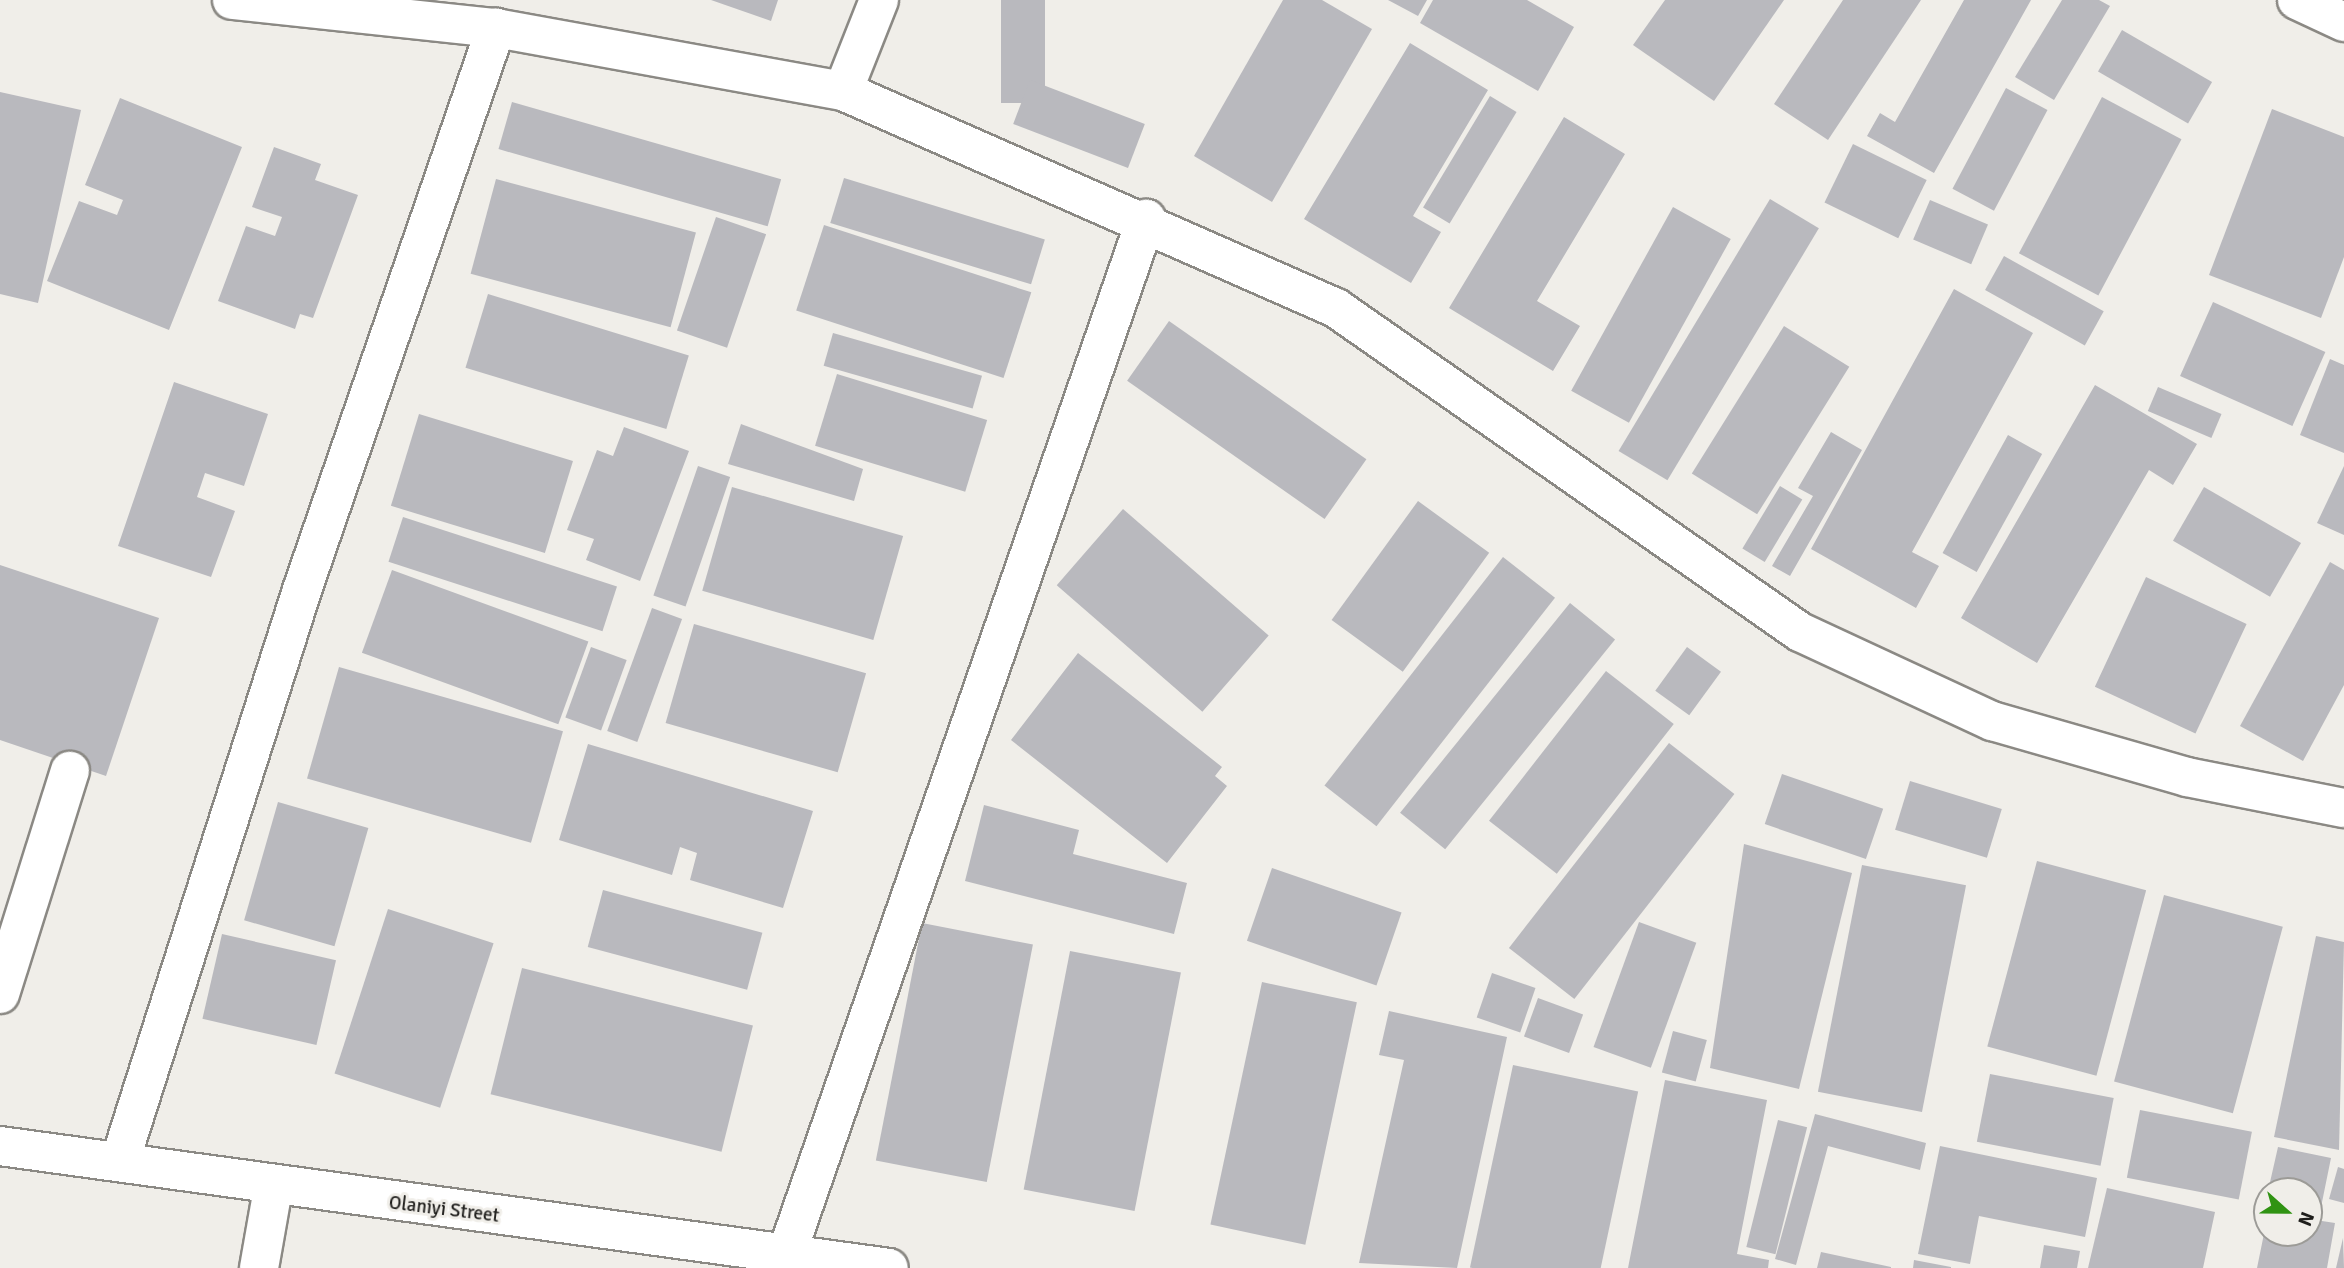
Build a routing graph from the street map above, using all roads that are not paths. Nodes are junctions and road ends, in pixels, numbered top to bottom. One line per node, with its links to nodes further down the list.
1 (232, 0): 5 (street)
2 (879, 0): 6 (street)
3 (2297, 0): 4 (street)
4 (2344, 22)
5 (496, 28): 6 (street); 12 (street)
6 (843, 91): 7 (street)
7 (1146, 219): 9 (street); 14 (street)
8 (70, 771): 10 (street)
9 (2344, 808)
10 (0, 994)
11 (0, 1146): 12 (street, Olaniyi Street)
12 (120, 1161): 13 (street, Olaniyi Street)
13 (273, 1189): 14 (street, Olaniyi Street); 15 (street)
14 (787, 1253): 16 (street, Olaniyi Street)
15 (259, 1268)
16 (889, 1268)

